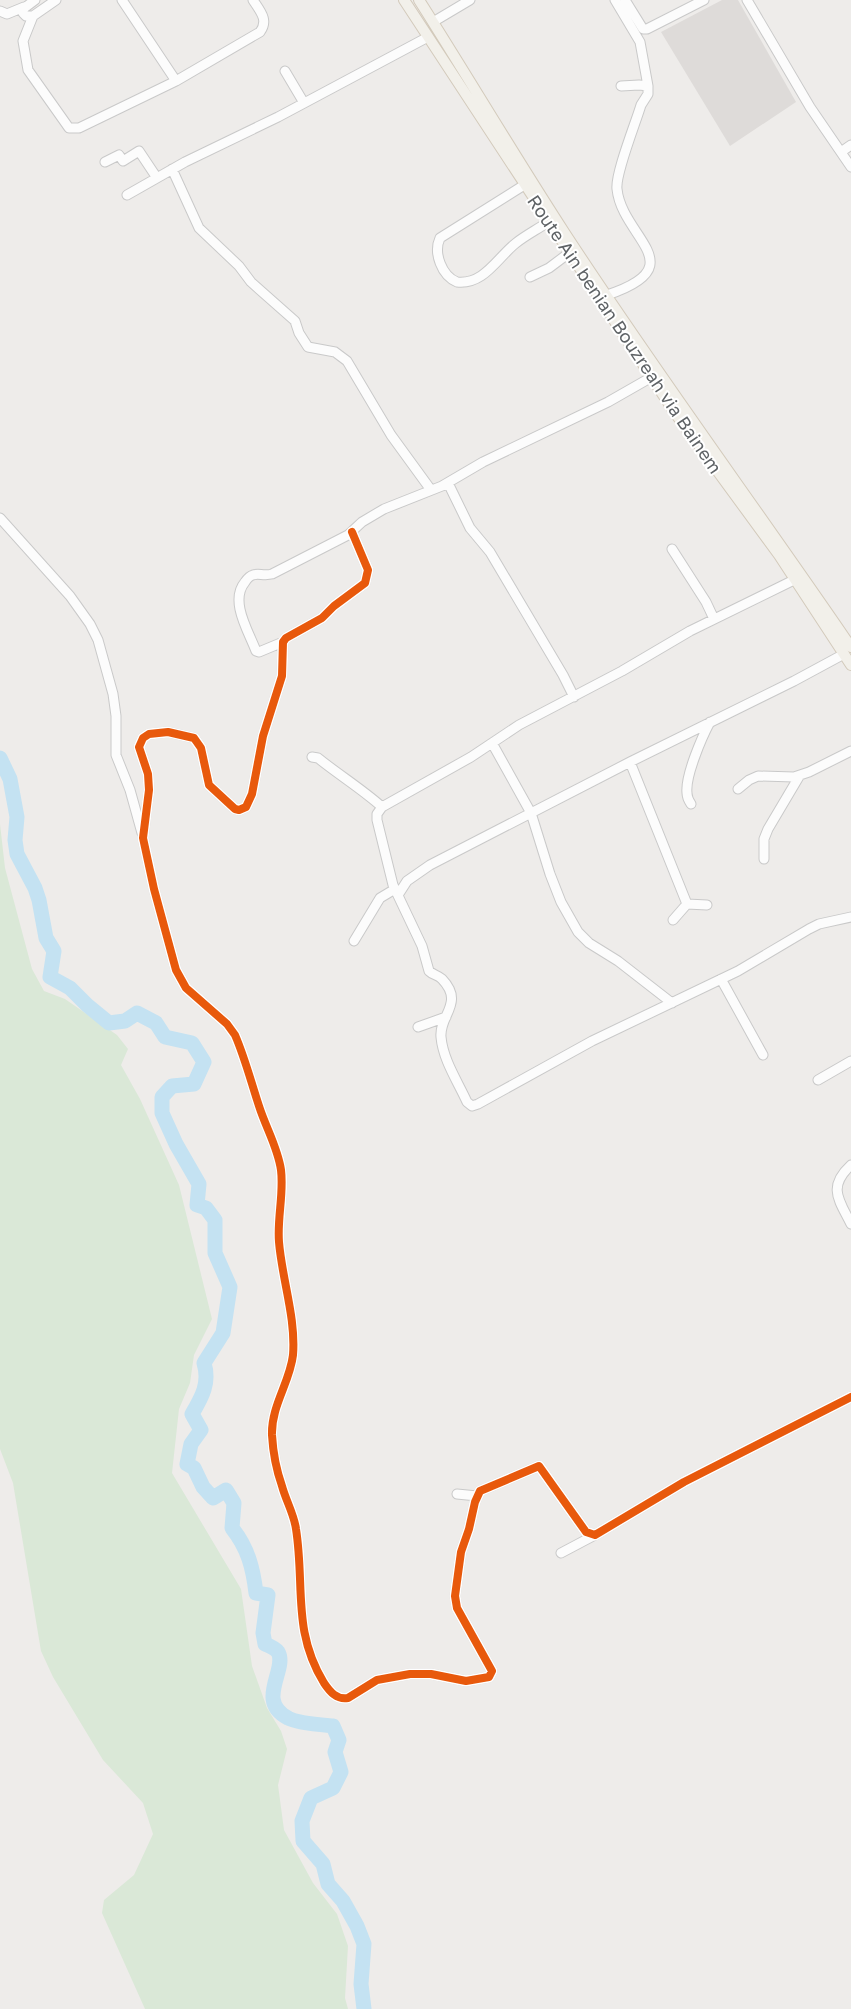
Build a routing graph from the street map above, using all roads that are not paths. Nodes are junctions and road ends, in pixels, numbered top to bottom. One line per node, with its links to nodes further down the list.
1 (35, 0): 12 (street)
2 (56, 0): 14 (street)
3 (122, 0): 20 (street)
4 (253, 0): 20 (street)
5 (404, 0): 17 (main road, Route Ain benian Bouzreah via Bainem)
6 (419, 0): 15 (main road, Route Ain benian Bouzreah via Bainem)
7 (470, 0): 15 (street)
8 (614, 0): 18 (street)
9 (625, 0): 16 (street)
10 (704, 0): 16 (street)
11 (747, 0): 25 (street)
12 (24, 7): 13 (street); 14 (street)
13 (0, 11)
14 (32, 16): 20 (street)
15 (432, 22): 30 (main road, Route Ain benian Bouzreah via Bainem)
16 (643, 29): 18 (street)
17 (428, 37): 23 (street); 30 (main road, Route Ain benian Bouzreah via Bainem)
18 (640, 42): 22 (street)
19 (285, 72): 23 (street)
20 (176, 81)
21 (620, 86): 22 (street)
22 (648, 86): 35 (street)
23 (304, 103): 28 (street)
24 (851, 145): 25 (street)
25 (841, 152): 27 (street)
26 (105, 162): 29 (street)
27 (851, 168)
28 (172, 169): 29 (street); 38 (street)
29 (157, 178): 31 (street)
30 (528, 182): 32 (main road, Route Ain benian Bouzreah via Bainem); 32 (street); 35 (main road, Route Ain benian Bouzreah via Bainem)
31 (128, 195)
32 (548, 222): 33 (main road, Route Ain benian Bouzreah via Bainem)
33 (569, 253): 34 (street); 36 (main road, Route Ain benian Bouzreah via Bainem)
34 (530, 277)
35 (607, 295): 36 (main road, Route Ain benian Bouzreah via Bainem)
36 (655, 376): 37 (street); 42 (main road, Route Ain benian Bouzreah via Bainem); 45 (main road, Route Ain benian Bouzreah via Bainem)
37 (448, 483): 38 (street); 47 (street)
38 (431, 490): 40 (street)
39 (0, 518): 58 (street)
40 (352, 532): 44 (street); 44 (street)
41 (672, 549): 43 (street)
42 (796, 579): 43 (street); 45 (main road, Route Ain benian Bouzreah via Bainem)
43 (714, 619): 47 (street)
44 (283, 642): 58 (street)
45 (848, 650): 46 (main road, Route Ain benian Bouzreah via Bainem); 48 (street)
46 (851, 665)
47 (574, 697): 49 (street)
48 (711, 722): 52 (street); 55 (street)
49 (492, 743): 56 (street); 57 (street)
50 (851, 751): 53 (street)
51 (312, 757): 56 (street)
52 (630, 762): 57 (street); 61 (street)
53 (800, 775): 54 (street); 59 (street)
54 (738, 789)
55 (691, 804)
56 (382, 807): 60 (street)
57 (531, 813): 60 (street); 67 (street)
58 (143, 838): 77 (street)
59 (764, 859)
60 (397, 892): 65 (street); 68 (street)
61 (688, 904): 62 (street); 64 (street)
62 (707, 905)
63 (851, 917): 66 (street)
64 (673, 920)
65 (354, 941)
66 (721, 979): 67 (street); 70 (street)
67 (672, 1003): 68 (street)
68 (446, 1017): 69 (street)
69 (418, 1027)
70 (763, 1055)
71 (851, 1062): 72 (street)
72 (818, 1080)
73 (851, 1165): 74 (street)
74 (851, 1224)
75 (851, 1397): 78 (street)
76 (457, 1494): 77 (street)
77 (477, 1496): 78 (street)
78 (595, 1535): 79 (street)
79 (561, 1553)

